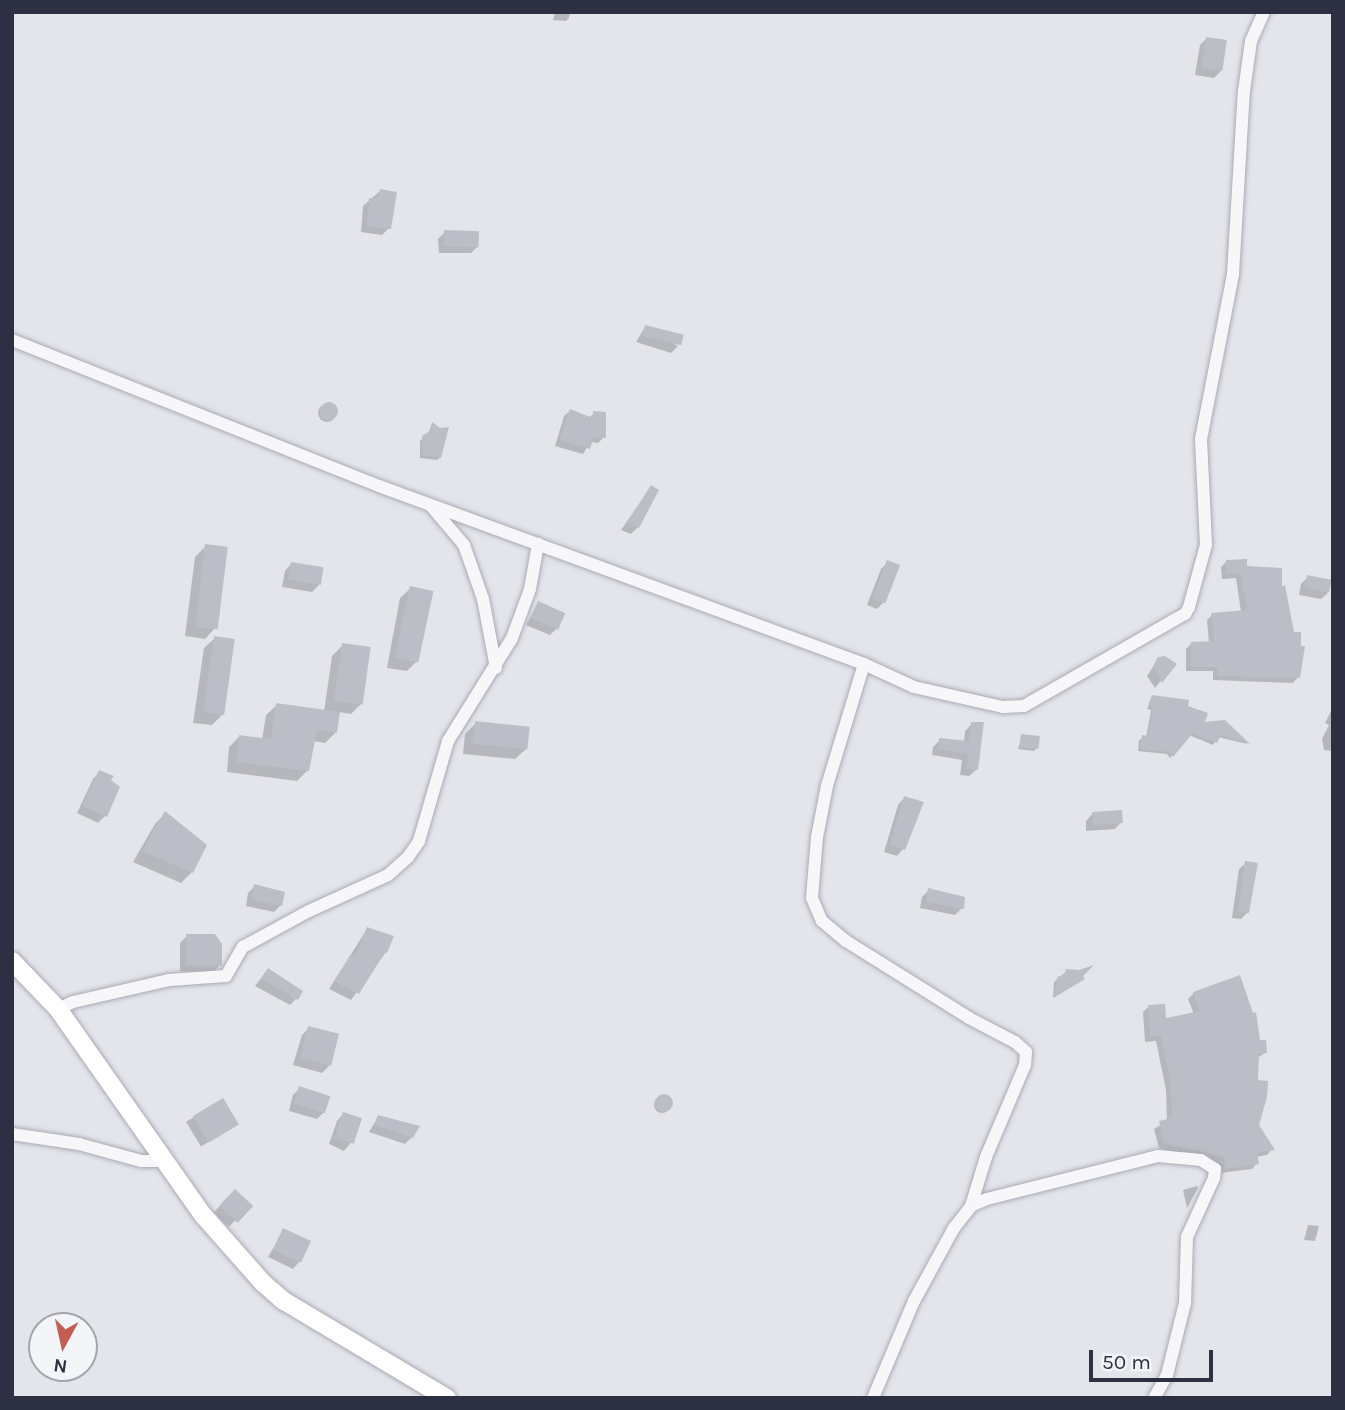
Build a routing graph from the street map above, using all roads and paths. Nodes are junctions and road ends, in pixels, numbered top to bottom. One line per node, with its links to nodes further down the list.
1 (1264, 12): 5 (street)
2 (12, 340): 3 (street)
3 (430, 505): 4 (street); 6 (street)
4 (538, 544): 5 (street); 6 (street)
5 (864, 664): 11 (street)
6 (496, 668): 8 (street)
7 (12, 961): 8 (street)
8 (58, 1009): 10 (street)
9 (12, 1134): 10 (street)
10 (165, 1161): 12 (street)
11 (971, 1206): 13 (street); 14 (street)
12 (447, 1398)
13 (873, 1398)
14 (1154, 1398)

